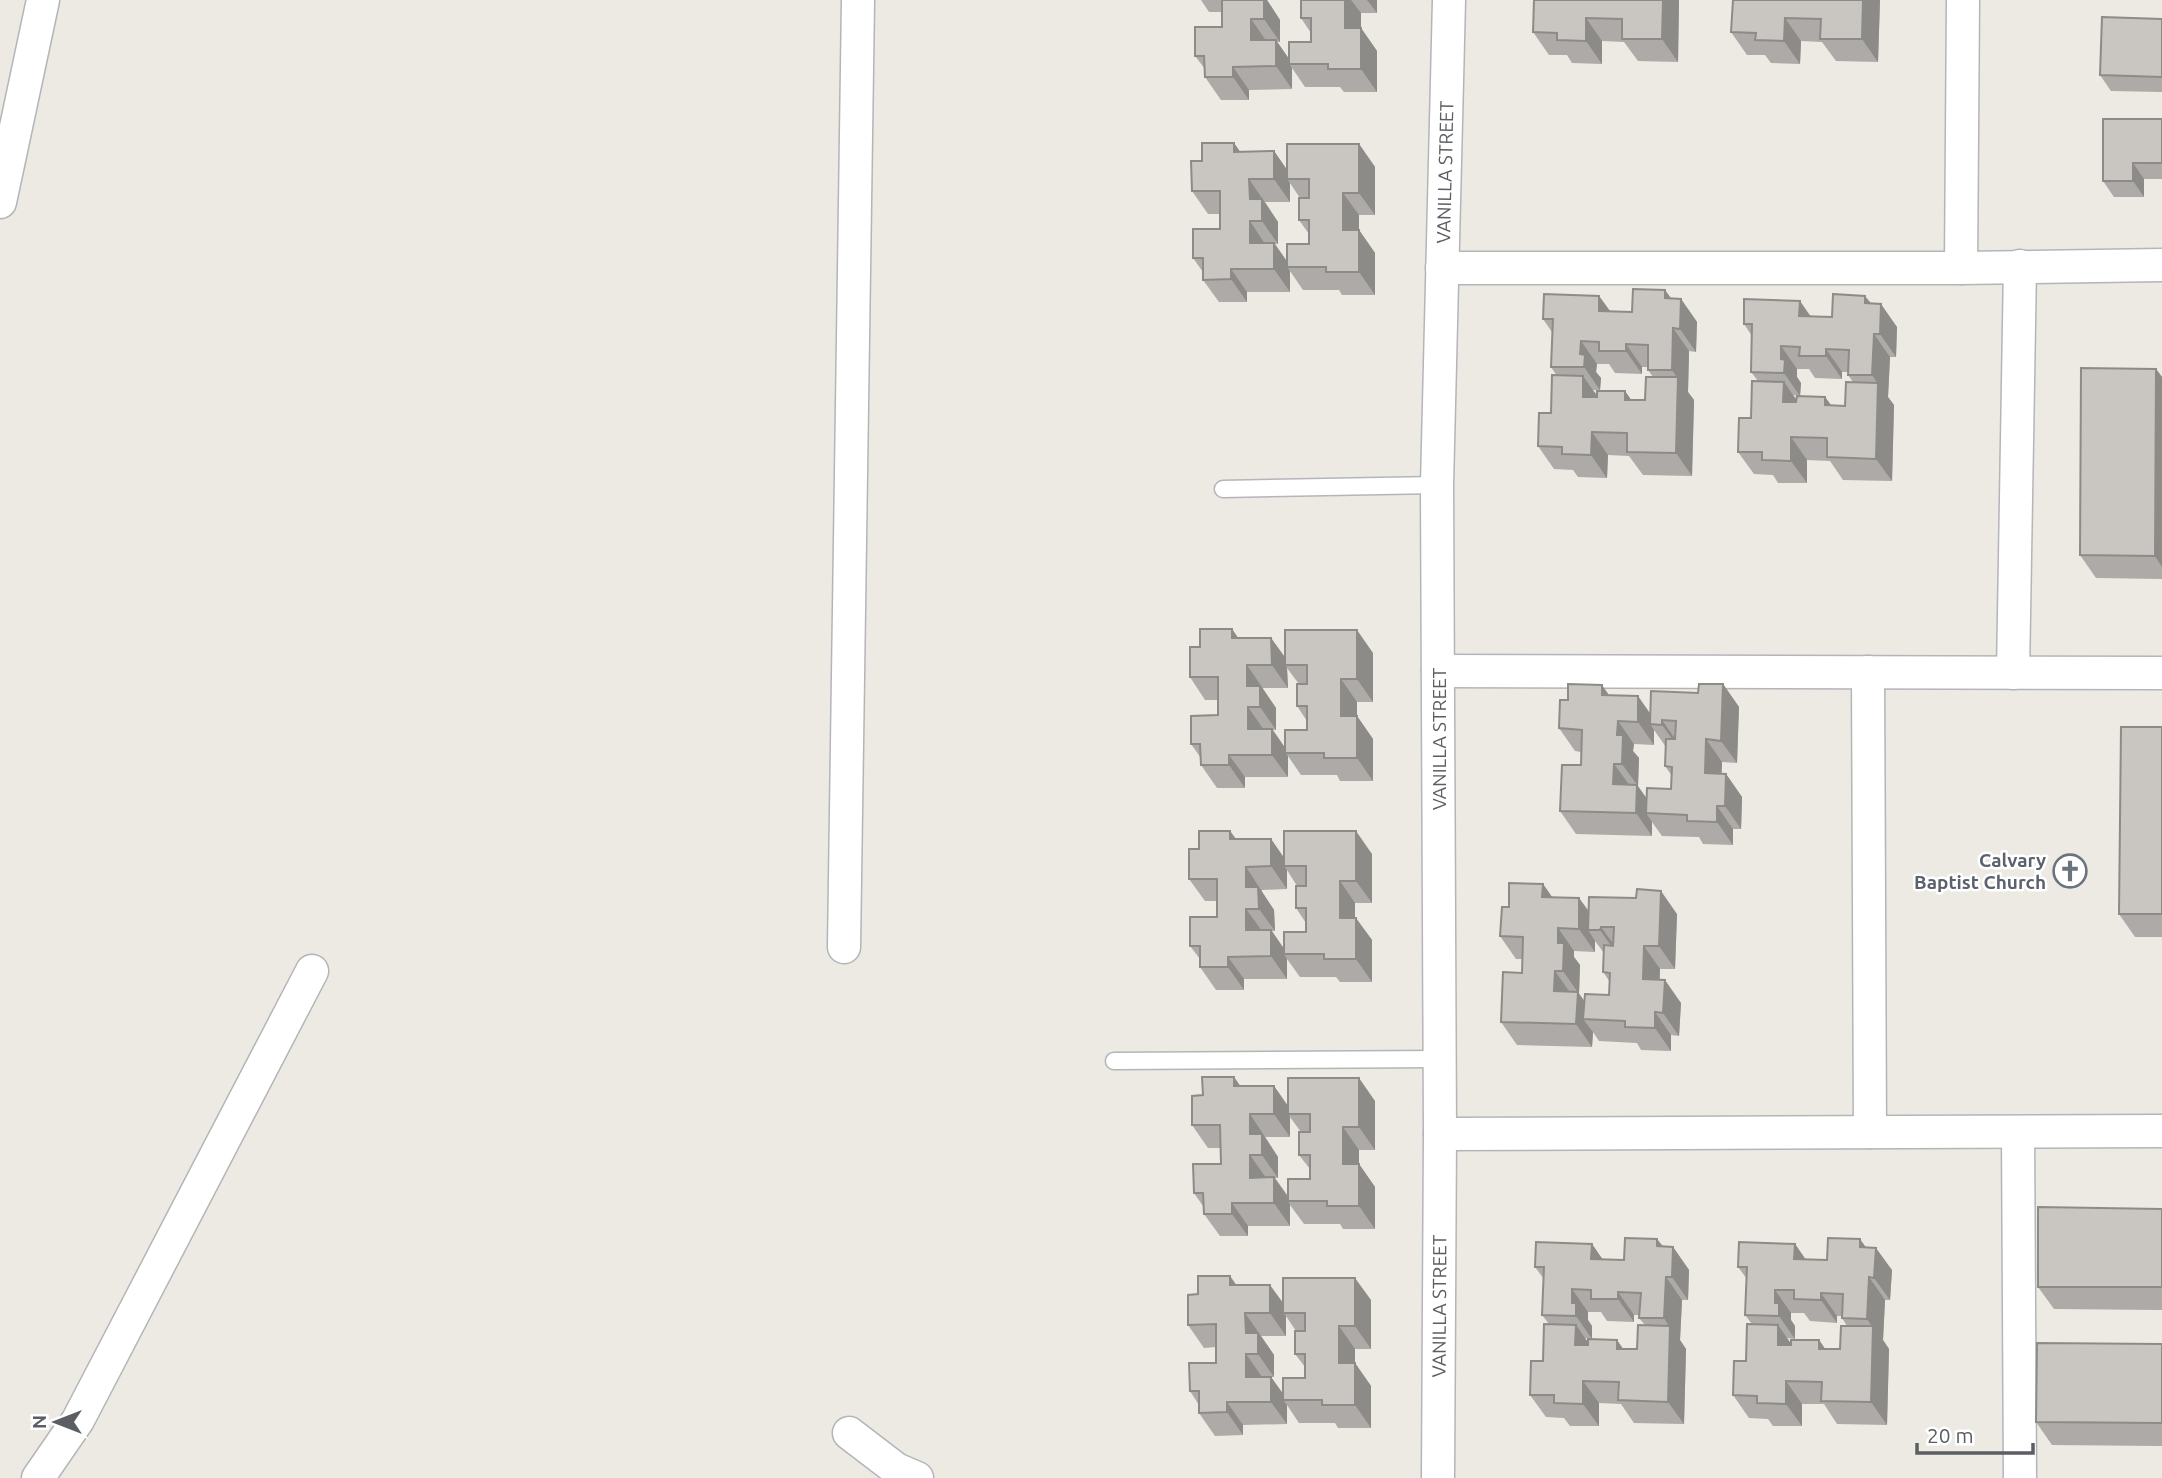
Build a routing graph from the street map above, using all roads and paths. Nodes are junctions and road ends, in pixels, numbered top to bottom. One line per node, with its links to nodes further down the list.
1 (43, 0): 5 (street)
2 (858, 0): 16 (street)
3 (1449, 0): 8 (street, VANILLA STREET)
4 (1963, 0): 9 (street)
5 (0, 202)
6 (2162, 265): 7 (street)
7 (2020, 266): 9 (street); 14 (street)
8 (1442, 268): 9 (street); 10 (street, VANILLA STREET)
9 (1961, 268)
10 (1437, 485): 11 (lane); 12 (street, VANILLA STREET)
11 (1223, 489)
12 (1438, 671): 13 (street); 18 (street, VANILLA STREET)
13 (1868, 672): 14 (street); 21 (street)
14 (2013, 673): 15 (street)
15 (2162, 673)
16 (844, 947)
17 (312, 971): 25 (street)
18 (1440, 1059): 19 (lane); 23 (street, VANILLA STREET)
19 (1114, 1061)
20 (2162, 1131): 22 (street)
21 (1870, 1132): 22 (street); 23 (street)
22 (2018, 1132): 28 (street)
23 (1440, 1134): 27 (street, VANILLA STREET)
24 (849, 1433): 26 (street)
25 (38, 1478)
26 (917, 1478)
27 (1437, 1478)
28 (2020, 1478)

